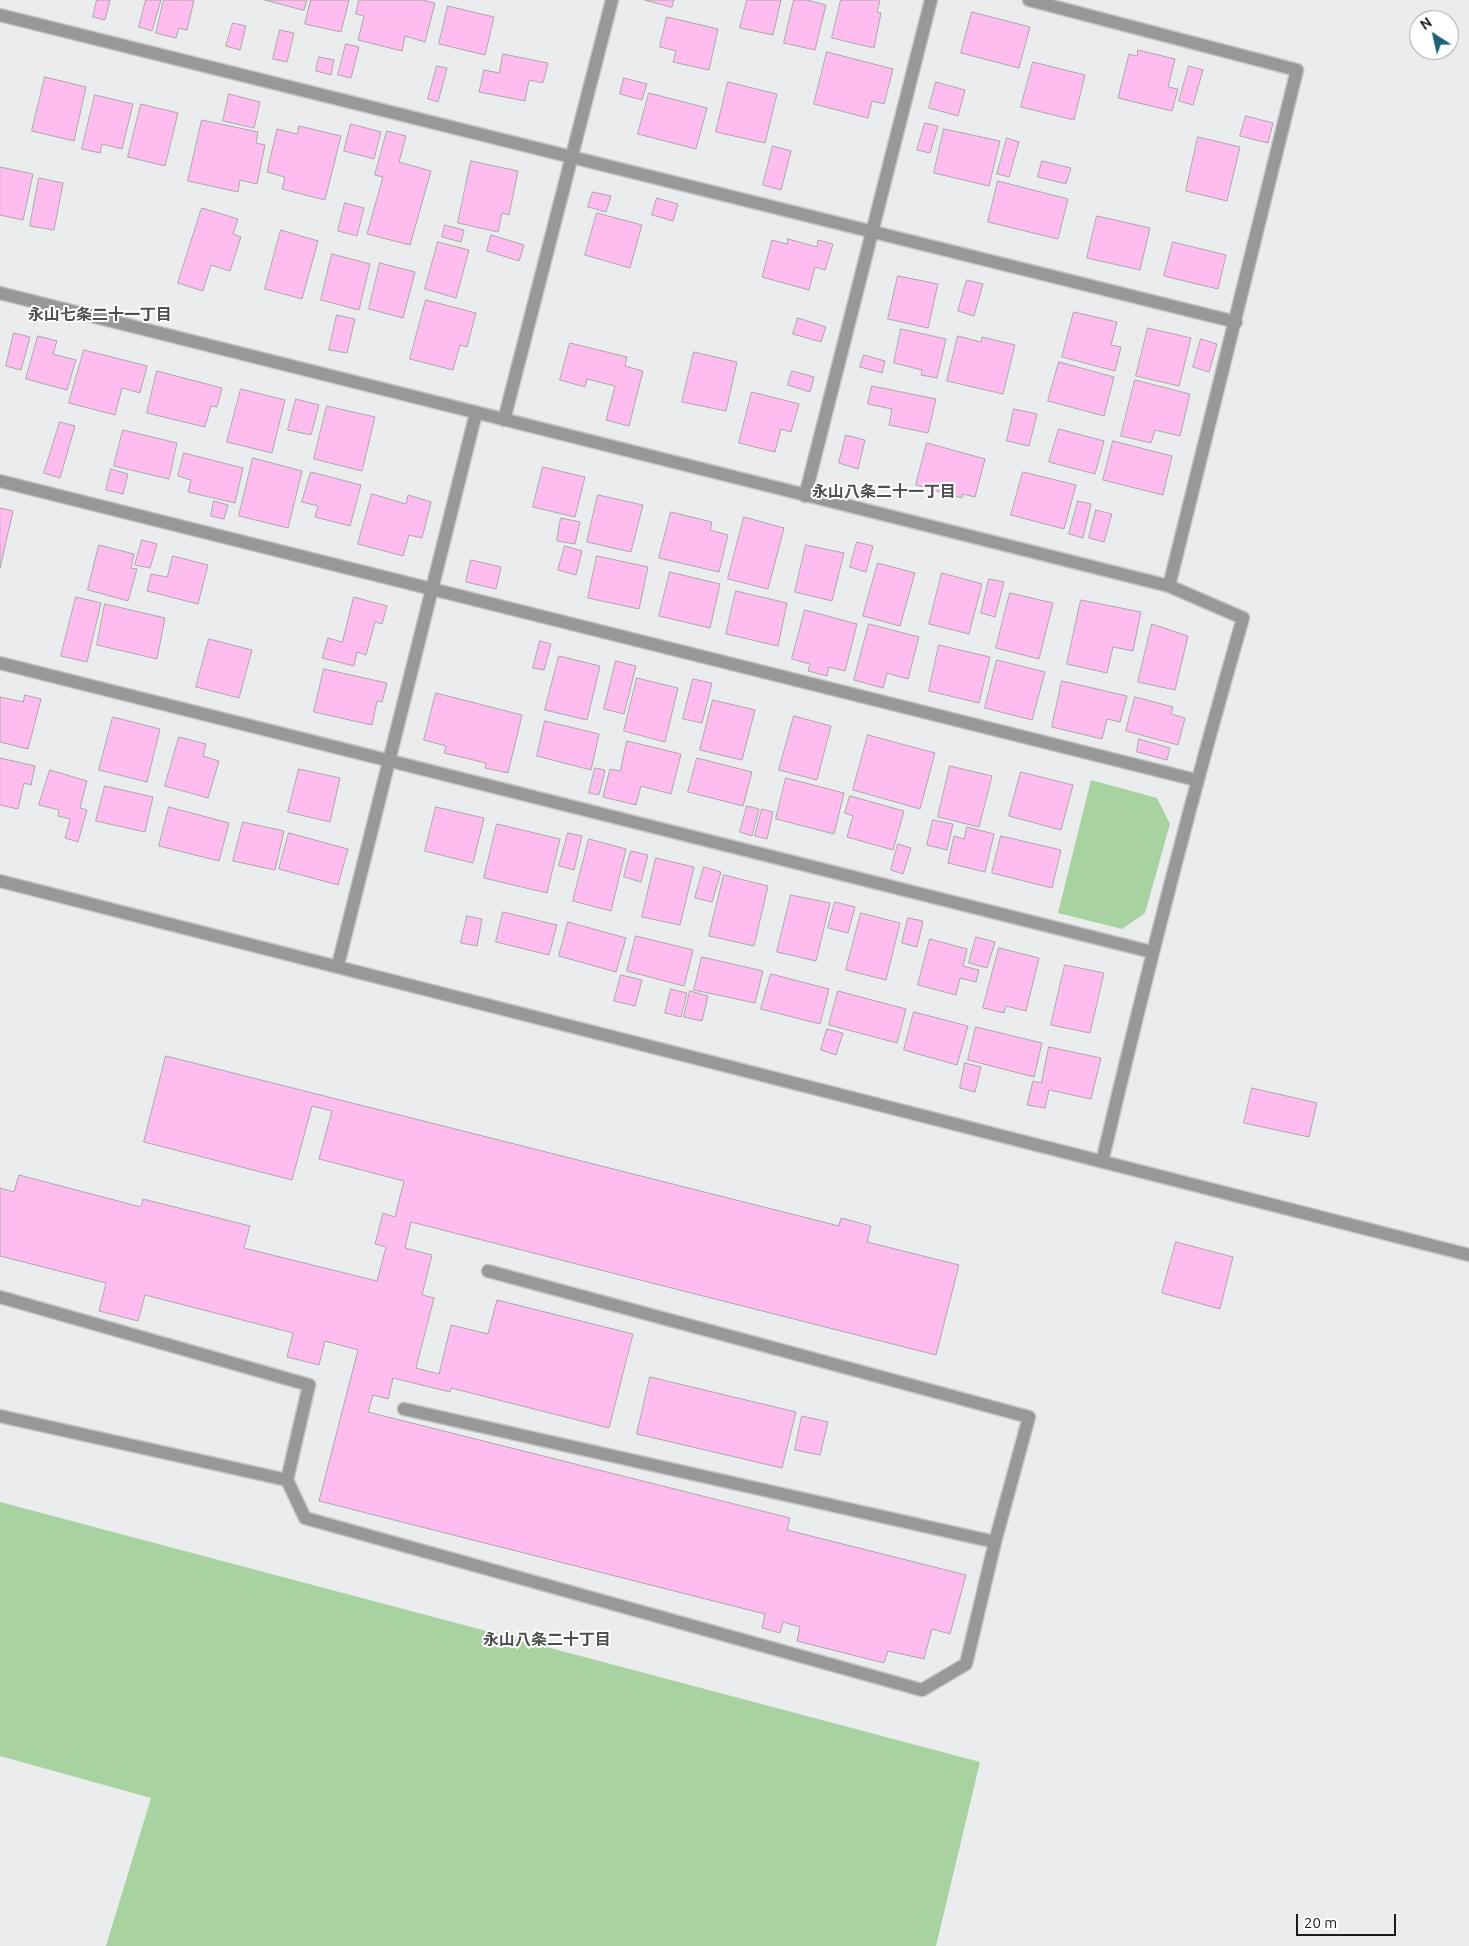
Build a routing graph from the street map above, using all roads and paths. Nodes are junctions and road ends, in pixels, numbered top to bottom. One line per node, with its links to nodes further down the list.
1 (612, 0): 5 (street)
2 (931, 0): 6 (street)
3 (1029, 0): 8 (street)
4 (0, 15): 5 (street)
5 (572, 155): 6 (street); 10 (street)
6 (873, 232): 8 (street); 12 (street)
7 (0, 293): 9 (street)
8 (1236, 322): 13 (street)
9 (476, 413): 10 (street); 14 (street)
10 (504, 420): 12 (street)
11 (0, 481): 14 (street)
12 (805, 496): 13 (street)
13 (1169, 586): 17 (street)
14 (432, 590): 16 (street); 17 (street)
15 (0, 663): 16 (street)
16 (390, 762): 19 (street); 20 (street)
17 (1196, 780): 19 (street)
18 (0, 880): 20 (street)
19 (1152, 952): 21 (street)
20 (338, 965): 21 (street)
21 (1102, 1162): 22 (street)
22 (1469, 1255)
23 (488, 1271): 28 (street)
24 (0, 1297): 27 (street)
25 (404, 1409): 28 (street)
26 (0, 1416): 27 (street)
27 (287, 1480): 28 (street)
28 (995, 1542)

